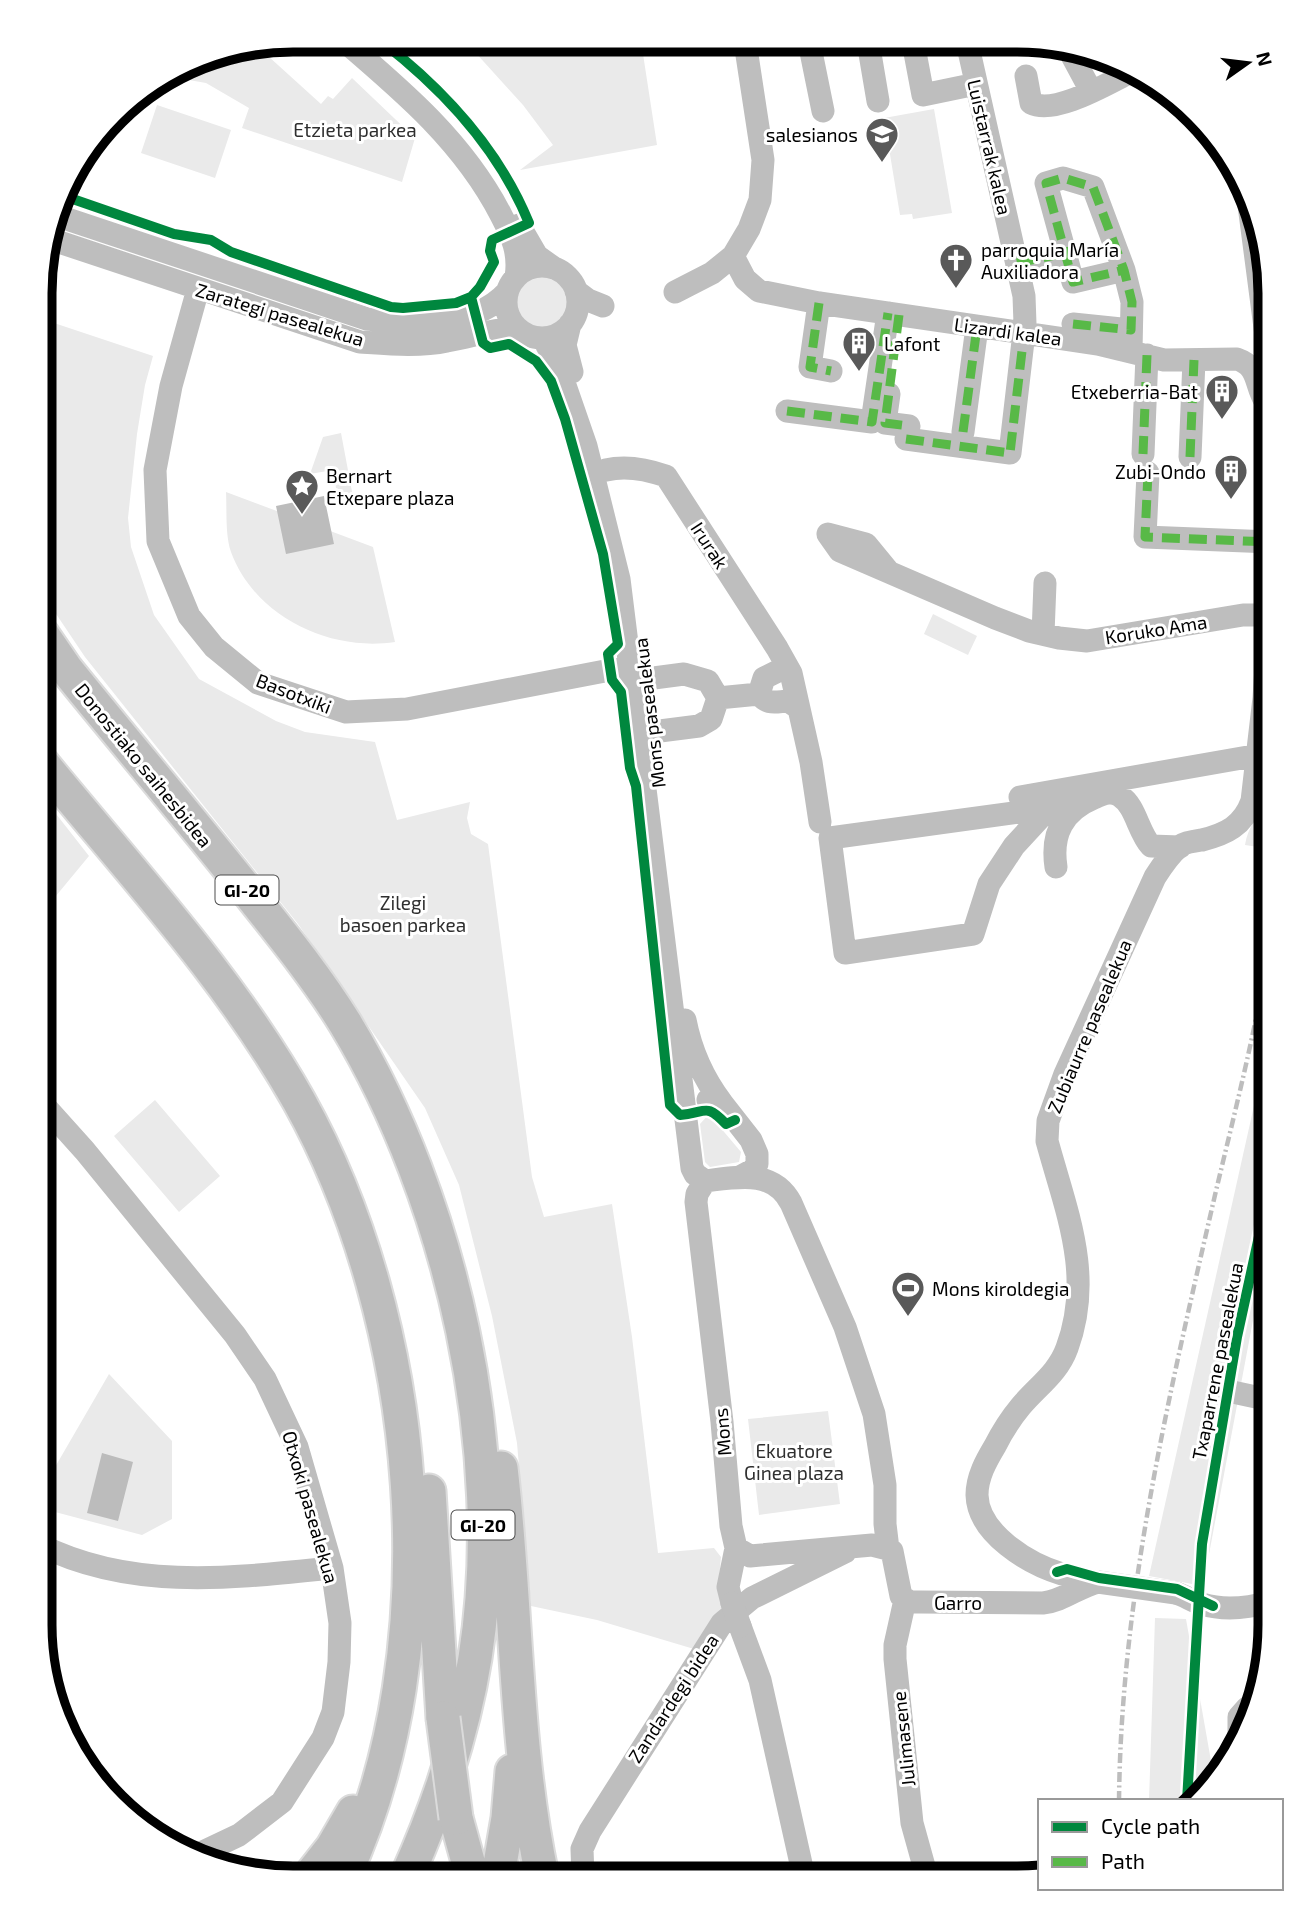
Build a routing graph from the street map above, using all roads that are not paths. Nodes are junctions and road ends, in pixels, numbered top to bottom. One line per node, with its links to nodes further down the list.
1 (357, 52): 22 (street)
2 (377, 52): 20 (street)
3 (747, 52): 18 (street)
4 (811, 52): 14 (street)
5 (870, 52): 13 (street)
6 (915, 52): 11 (street)
7 (969, 52): 11 (street, Luistarrak kalea)
8 (1074, 60): 12 (street)
9 (1026, 76): 12 (street)
10 (1122, 76): 12 (street)
11 (976, 84): 19 (street, Luistarrak kalea)
12 (1091, 91)
13 (878, 101)
14 (822, 111)
15 (64, 218): 22 (street, Zarategi pasealekua)
16 (58, 242): 23 (street, Zarategi pasealekua)
17 (1065, 253): 19 (street); 21 (street); 21 (street)
18 (733, 256): 25 (street); 26 (street, Lizardi kalea)
19 (1017, 262): 32 (street, Luistarrak kalea)
20 (554, 268): 22 (street); 24 (street)
21 (1124, 270): 34 (street)
22 (512, 284): 31 (street)
23 (198, 289): 31 (street, Zarategi pasealekua); 49 (street, Basotxiki)
24 (576, 291): 28 (street); 28 (street)
25 (675, 292)
26 (819, 303): 27 (street, Lizardi kalea); 36 (street)
27 (894, 314): 30 (street, Lizardi kalea); 32 (street, Luistarrak kalea); 38 (street)
28 (571, 321): 33 (street); 41 (street, Mons pasealekua)
29 (1073, 324): 34 (street)
30 (977, 327): 32 (street, Lizardi kalea); 39 (street)
31 (517, 328): 33 (street)
32 (1024, 334): 34 (street, Lizardi kalea)
33 (543, 338): 49 (street, Mons pasealekua)
34 (1136, 345): 35 (street, Lizardi kalea); 42 (street)
35 (1194, 360): 37 (street, Lizardi kalea); 40 (street)
36 (831, 371)
37 (1258, 380)
38 (787, 411)
39 (963, 432)
40 (1190, 457)
41 (606, 471): 48 (street, Irurak); 49 (street, Mons pasealekua)
42 (1258, 541)
43 (889, 572): 46 (street, Koruko Ama)
44 (1045, 583): 46 (street)
45 (1258, 615): 46 (street, Koruko Ama)
46 (1043, 634)
47 (52, 649): 67 (highway, Donostiako saihesbidea / GI-20)
48 (786, 667): 50 (street); 52 (street, Irurak)
49 (638, 672): 51 (street); 53 (street, Mons pasealekua); 66 (street, Mons pasealekua)
50 (759, 694): 51 (street); 52 (street)
51 (718, 698): 53 (street)
52 (797, 707): 60 (street, Irurak)
53 (652, 732): 64 (street, Mons pasealekua)
54 (1258, 755): 59 (street)
55 (1258, 762): 61 (street)
56 (52, 775): 63 (highway)
57 (1079, 804): 58 (street); 61 (street); 62 (street)
58 (1049, 808): 58 (street)
59 (945, 810)
60 (820, 822)
61 (1180, 847): 77 (street, Zubiaurre pasealekua)
62 (1056, 867)
63 (298, 1100): 80 (highway); 85 (highway, bridge)
64 (722, 1103): 66 (street); 68 (street)
65 (52, 1114): 76 (street, Otxoki pasealekua)
66 (686, 1121): 69 (street)
67 (416, 1170): 72 (highway); 84 (highway, Donostiako saihesbidea / GI-20)
68 (740, 1177): 69 (street); 73 (street)
69 (705, 1181): 74 (street, Mons)
70 (1228, 1391): 71 (street)
71 (1258, 1398)
72 (506, 1510): 86 (highway); 87 (highway)
73 (872, 1547): 74 (street); 78 (street); 88 (street, Zandardegi bidea)
74 (736, 1548): 89 (street, bridge)
75 (52, 1551): 76 (street)
76 (332, 1568): 81 (street, Otxoki pasealekua)
77 (1063, 1585): 78 (street, Garro); 79 (street, Zubiaurre pasealekua, bridge)
78 (905, 1600): 90 (street, Julimasene)
79 (1258, 1604)
80 (391, 1739): 82 (highway); 83 (highway)
81 (208, 1850)
82 (318, 1866)
83 (349, 1866)
84 (411, 1866)
85 (469, 1866)
86 (500, 1866)
87 (540, 1866)
88 (583, 1866)
89 (802, 1866)
90 (924, 1866)

